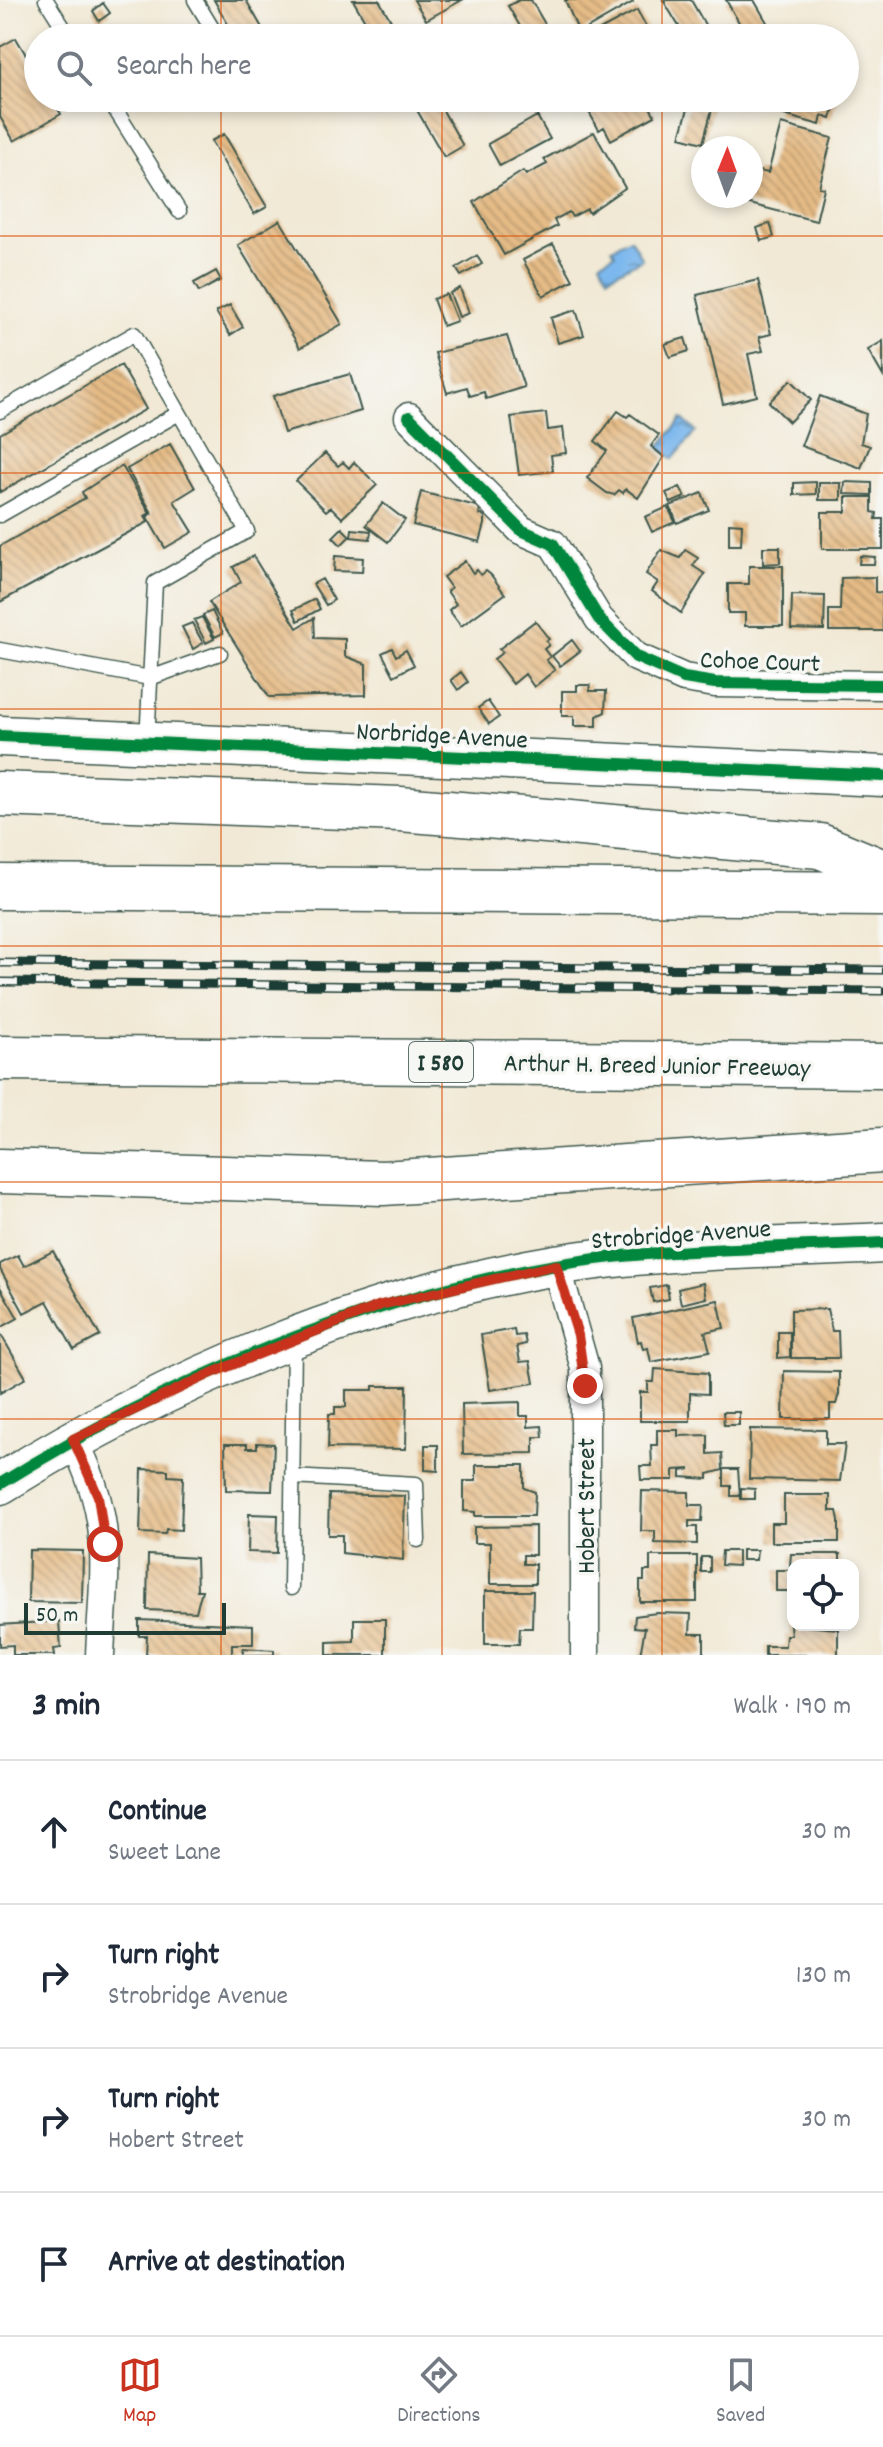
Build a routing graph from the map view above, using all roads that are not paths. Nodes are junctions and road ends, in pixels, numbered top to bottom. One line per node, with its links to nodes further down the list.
1 (46, 0): 3 (lane)
2 (195, 0): 4 (lane)
3 (61, 24)
4 (210, 24)
5 (117, 112): 6 (lane)
6 (179, 211)
7 (0, 411): 8 (lane)
8 (179, 413): 10 (lane); 13 (lane)
9 (409, 417): 14 (street, Cohoe Court)
10 (0, 515)
11 (0, 650): 13 (lane)
12 (220, 653): 13 (lane)
13 (150, 678): 16 (lane)
14 (883, 685)
15 (0, 736): 16 (street, Norbridge Avenue)
16 (147, 742): 17 (street, Norbridge Avenue)
17 (883, 776)
18 (0, 794): 19 (highway)
19 (883, 872)
20 (0, 887): 21 (highway)
21 (883, 894)
22 (0, 1058): 23 (highway, Arthur H. Breed Junior Freeway / I 580)
23 (883, 1066)
24 (883, 1150): 25 (highway)
25 (0, 1171)
26 (883, 1243): 27 (street, Strobridge Avenue)
27 (556, 1265): 28 (street, Strobridge Avenue); 35 (street, Hobert Street)
28 (294, 1340): 29 (street, Strobridge Avenue); 30 (lane)
29 (73, 1439): 31 (street, Strobridge Avenue); 34 (street)
30 (292, 1477): 32 (lane); 33 (lane)
31 (0, 1484)
32 (418, 1540)
33 (291, 1588)
34 (100, 1655)
35 (585, 1655)

